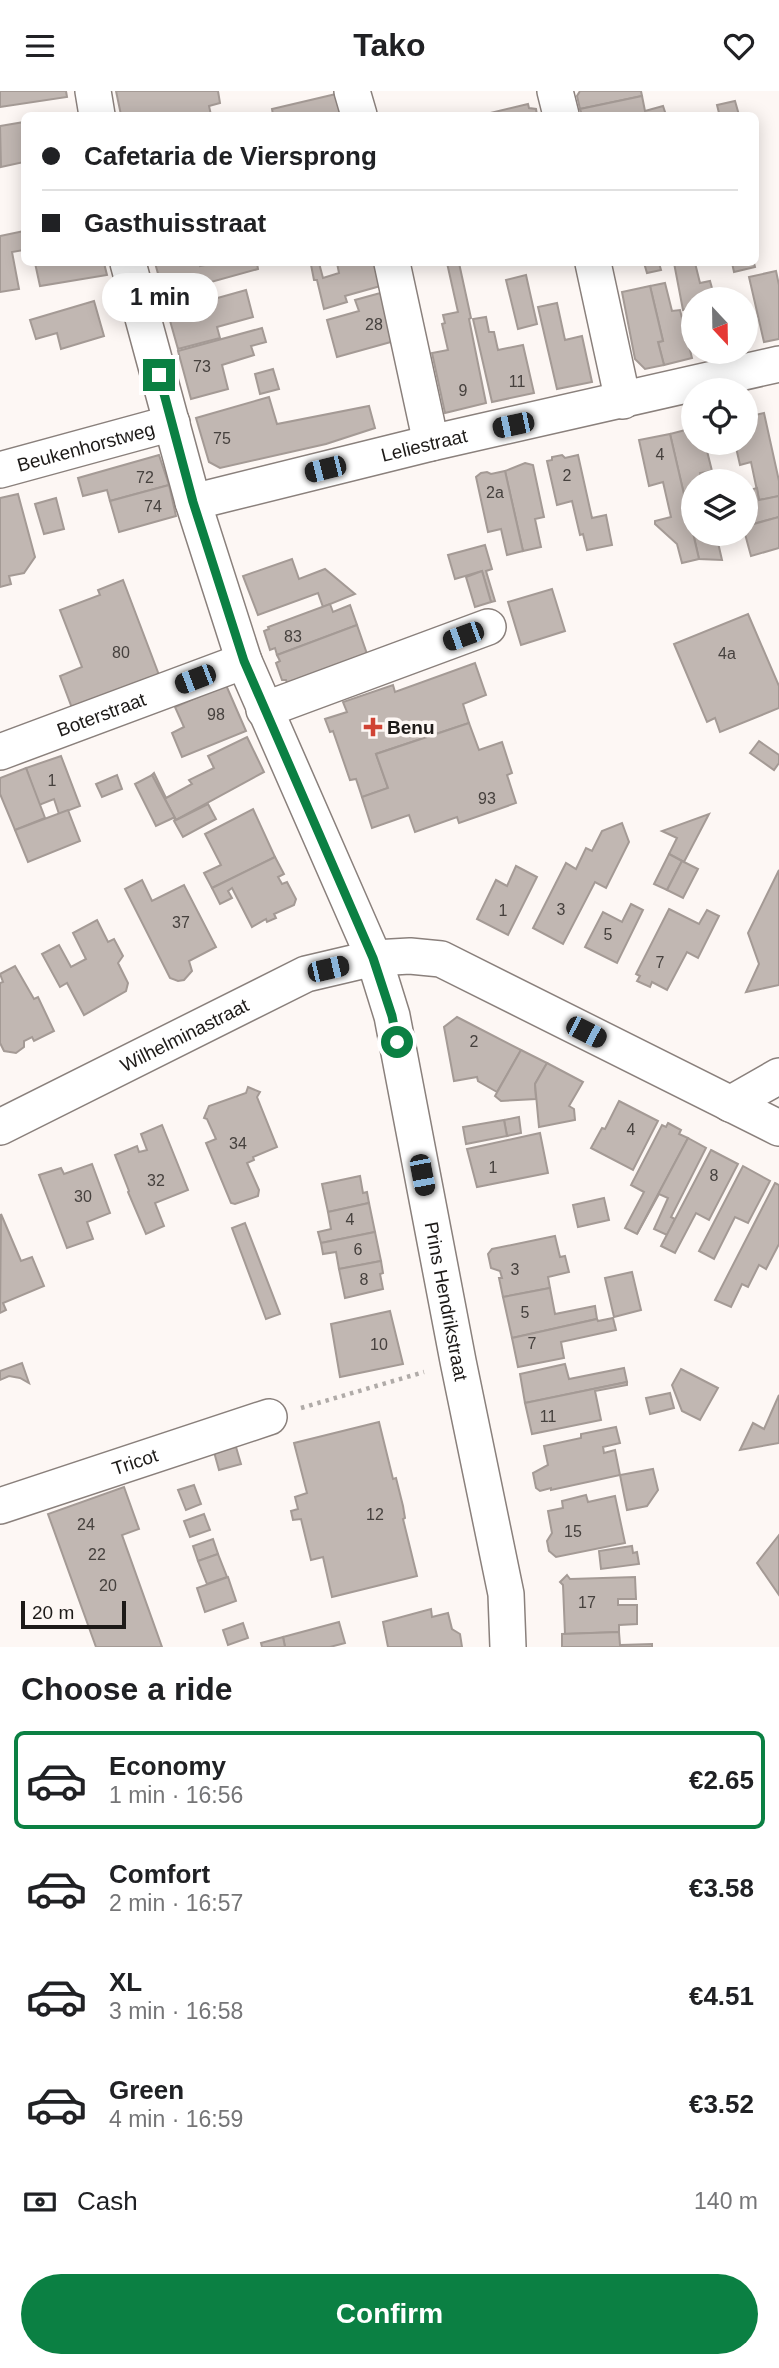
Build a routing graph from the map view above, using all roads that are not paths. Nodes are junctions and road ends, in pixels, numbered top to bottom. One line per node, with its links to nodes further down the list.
1 (93, 91): 4 (street)
2 (352, 91): 5 (street)
3 (555, 91): 6 (street)
4 (96, 112)
5 (358, 112)
6 (560, 112)
7 (129, 266): 12 (street, Prins Hendrikstraat)
8 (394, 266): 13 (street)
9 (594, 266): 11 (street)
10 (779, 364): 11 (street, Leliestraat)
11 (623, 401): 13 (street, Leliestraat)
12 (172, 423): 14 (street, Beukenhorstweg); 15 (street, Prins Hendrikstraat)
13 (431, 443): 15 (street, Leliestraat)
14 (0, 470)
15 (193, 502): 17 (street, Prins Hendrikstraat)
16 (488, 627): 18 (street)
17 (244, 661): 18 (street, Prins Hendrikstraat); 19 (street, Boterstraat)
18 (264, 710): 20 (street, Prins Hendrikstraat)
19 (0, 752)
20 (373, 958): 22 (street, Wilhelminastraat); 23 (street, Wilhelminastraat); 27 (street, Prins Hendrikstraat)
21 (779, 1076): 22 (street)
22 (730, 1104): 24 (street, Wilhelminastraat)
23 (0, 1127)
24 (779, 1128)
25 (269, 1417): 26 (street, Tricot)
26 (0, 1506)
27 (508, 1647)

